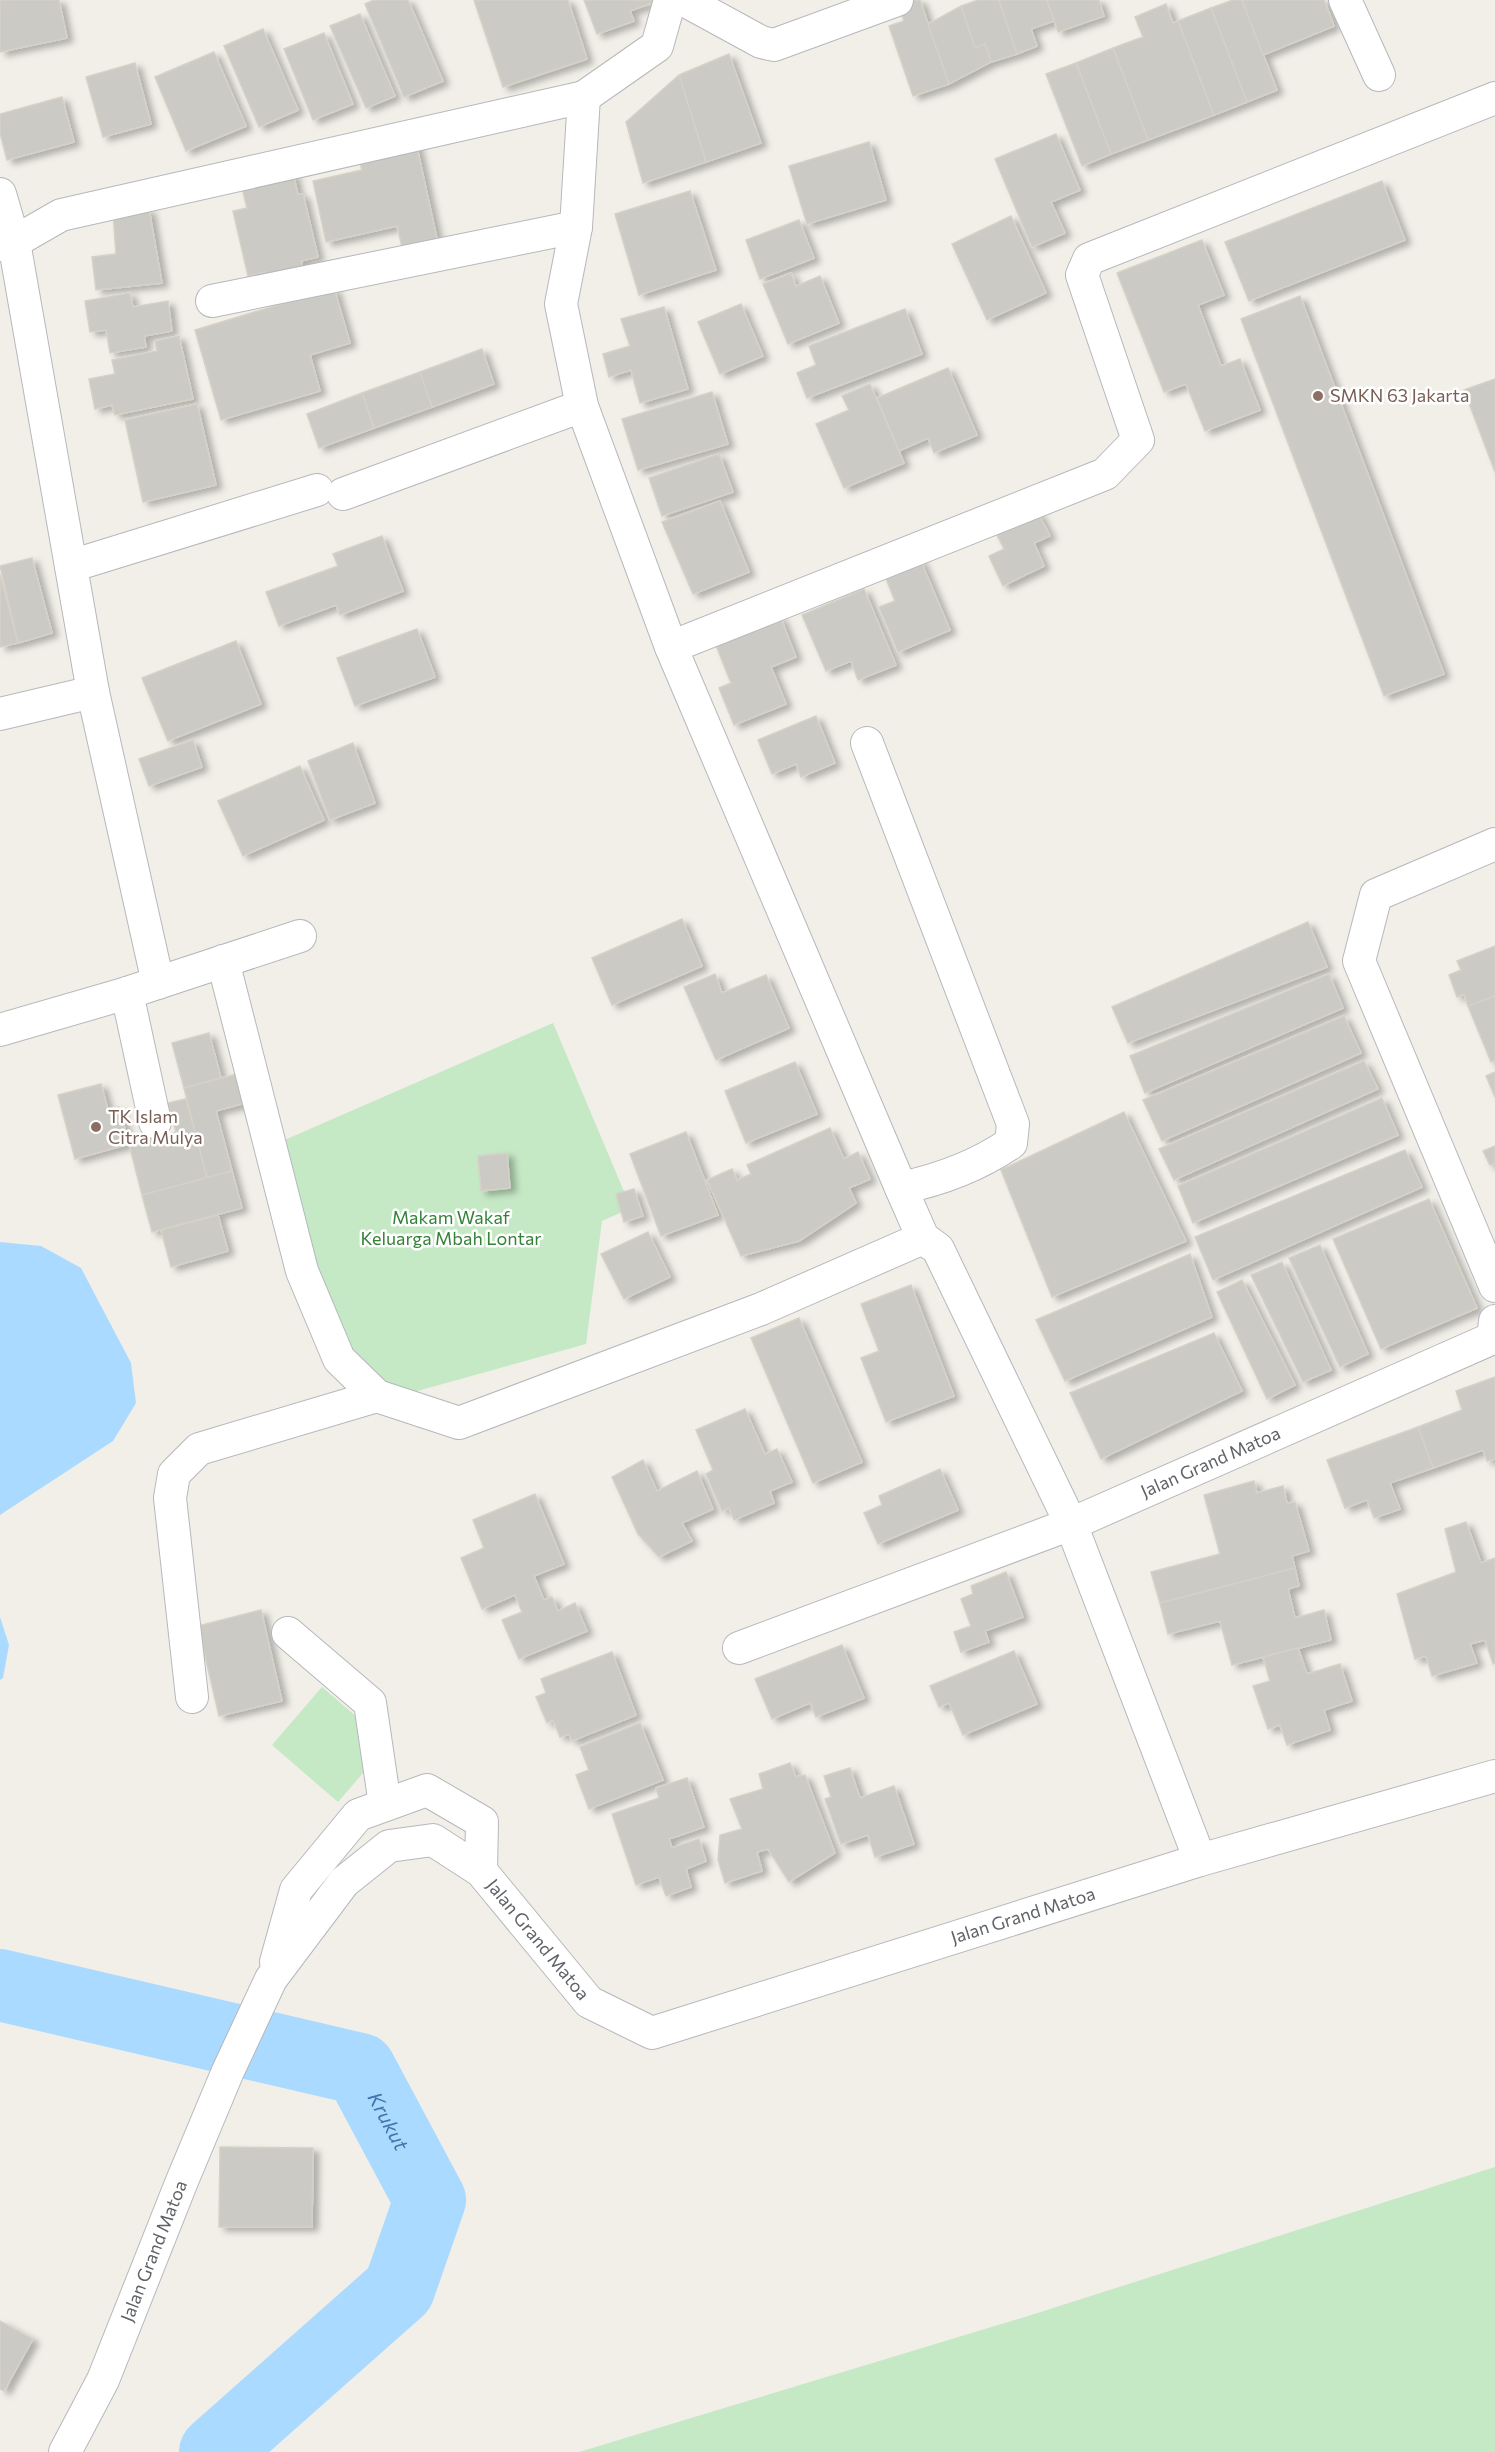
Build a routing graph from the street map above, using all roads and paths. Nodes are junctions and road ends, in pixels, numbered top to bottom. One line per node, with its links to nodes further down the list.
1 (670, 0): 6 (street)
2 (684, 0): 3 (street)
3 (897, 0)
4 (1345, 0): 5 (street)
5 (1379, 75)
6 (584, 97): 9 (street); 10 (street)
7 (1495, 98): 14 (street)
8 (0, 194): 10 (street)
9 (576, 227): 11 (street); 12 (street)
10 (7, 243): 13 (street)
11 (212, 301)
12 (582, 406): 13 (street); 14 (street)
13 (71, 566): 15 (street)
14 (671, 648): 25 (street)
15 (93, 692): 16 (street); 21 (street)
16 (0, 714)
17 (867, 743): 25 (street)
18 (1495, 844): 27 (street)
19 (300, 936): 20 (street)
20 (223, 961): 21 (street); 29 (street)
21 (158, 983): 22 (street)
22 (127, 993): 23 (street); 24 (street)
23 (0, 1030)
24 (155, 1122)
25 (901, 1188): 26 (street)
26 (923, 1238): 29 (street); 30 (street)
27 (1495, 1286)
28 (1495, 1321): 30 (street, Jalan Grand Matoa)
29 (377, 1396): 33 (street)
30 (1071, 1524): 32 (street, Jalan Grand Matoa); 36 (street)
31 (288, 1634): 35 (street)
32 (739, 1648)
33 (192, 1697)
34 (1495, 1776): 36 (street, Jalan Grand Matoa)
35 (385, 1805): 37 (street); 38 (street)
36 (1200, 1860): 37 (street, Jalan Grand Matoa)
37 (481, 1871): 38 (street, Jalan Grand Matoa)
38 (271, 1979): 39 (street, Jalan Grand Matoa)
39 (65, 2452)

